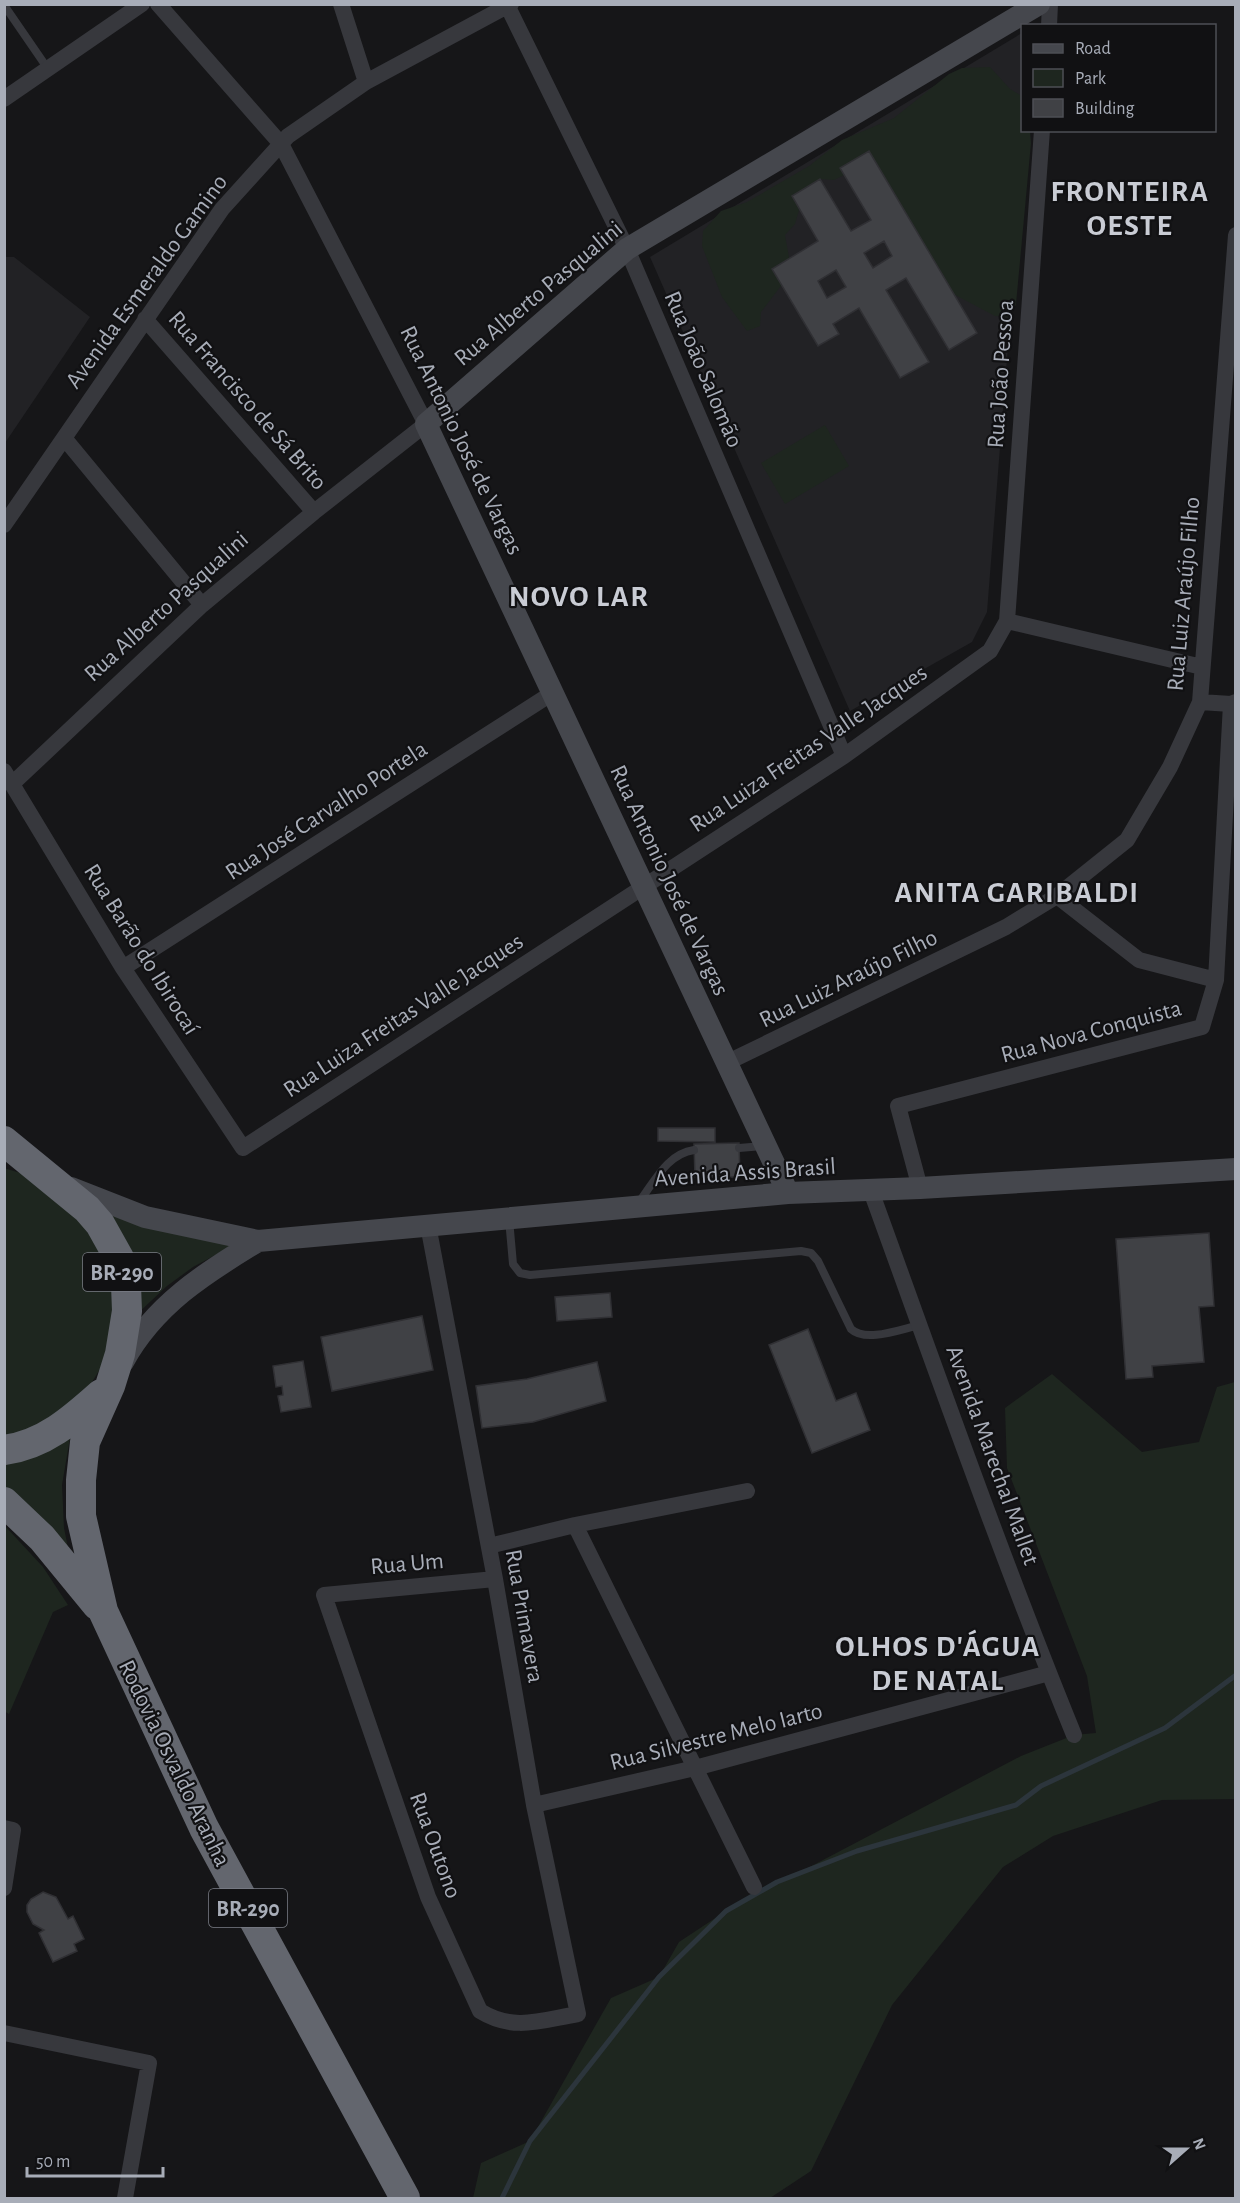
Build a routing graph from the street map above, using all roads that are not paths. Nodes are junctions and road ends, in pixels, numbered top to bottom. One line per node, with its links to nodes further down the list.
1 (142, 4): 9 (street)
2 (158, 4): 13 (street, Rua Antonio José de Vargas)
3 (341, 4): 10 (street)
4 (1039, 4): 15 (street, Rua Alberto Pasqualini)
5 (1050, 4): 8 (street)
6 (4, 5): 9 (lane)
7 (509, 5): 10 (street, Avenida Esmeraldo Gamino); 15 (street, Rua João Salomão)
8 (1049, 24)
9 (48, 70): 11 (street)
10 (366, 82): 13 (street, Avenida Esmeraldo Gamino)
11 (4, 99)
12 (1042, 132): 22 (street, Rua João Pessoa)
13 (280, 144): 16 (street, Avenida Esmeraldo Gamino); 17 (street, Rua Antonio José de Vargas)
14 (1236, 235): 23 (street, Rua Luiz Araújo Filho)
15 (627, 249): 17 (street, Rua Alberto Pasqualini); 27 (street, Rua João Salomão)
16 (145, 319): 18 (street, Avenida Esmeraldo Gamino); 19 (street, Rua Francisco de Sá Brito)
17 (426, 424): 19 (street, Rua Alberto Pasqualini); 24 (street, Rua Antonio José de Vargas)
18 (64, 439): 20 (street, Avenida Esmeraldo Gamino); 21 (street)
19 (314, 512): 21 (street, Rua Alberto Pasqualini)
20 (5, 524)
21 (202, 605): 28 (street, Rua Alberto Pasqualini)
22 (1007, 621): 23 (street); 27 (street, Rua Luiza Freitas Valle Jacques)
23 (1202, 667): 25 (street, Rua Luiz Araújo Filho)
24 (554, 692): 29 (street, Rua Antonio José de Vargas); 31 (street, Rua José Carvalho Portela)
25 (1200, 702): 26 (street); 30 (street, Rua Luiz Araújo Filho)
26 (1233, 703): 32 (street, Rua Nova Conquista)
27 (844, 756): 29 (street, Rua Luiza Freitas Valle Jacques)
28 (8, 778): 31 (street, Rua Barão do Ibirocaí)
29 (643, 887): 33 (street, Rua Antonio José de Vargas); 37 (street, Rua Luiza Freitas Valle Jacques)
30 (1057, 896): 32 (street); 33 (street, Rua Luiz Araújo Filho)
31 (123, 968): 37 (street, Rua Barão do Ibirocaí)
32 (1216, 980): 42 (street, Rua Nova Conquista)
33 (726, 1063): 35 (street, Rua Antonio José de Vargas)
34 (4, 1141): 41 (highway, BR-290)
35 (766, 1146): 36 (lane); 44 (street, Rua Antonio José de Vargas)
36 (739, 1148)
37 (243, 1149)
38 (694, 1150): 45 (lane)
39 (4, 1163): 41 (highway)
40 (1236, 1169): 42 (street, Avenida Assis Brasil)
41 (53, 1181): 48 (street, Avenida Assis Brasil); 50 (highway, BR-290)
42 (920, 1188): 43 (street, Avenida Assis Brasil)
43 (871, 1191): 44 (street, Avenida Assis Brasil); 49 (street, Avenida Marechal Mallet)
44 (789, 1193): 45 (street, Avenida Assis Brasil)
45 (635, 1207): 46 (street, Avenida Assis Brasil)
46 (509, 1218): 47 (street, Avenida Assis Brasil); 49 (lane)
47 (428, 1225): 48 (street, Avenida Assis Brasil); 55 (street, Rua Primavera)
48 (258, 1241): 50 (street, Avenida Assis Brasil)
49 (920, 1325): 59 (street, Avenida Marechal Mallet)
50 (110, 1386): 51 (highway); 58 (highway, BR-290)
51 (4, 1450)
52 (747, 1491): 54 (street)
53 (4, 1502): 58 (highway, BR-290)
54 (575, 1525): 55 (street); 61 (street)
55 (489, 1546): 56 (street, Rua Primavera)
56 (495, 1579): 57 (street, Rua Um); 62 (street, Rua Primavera)
57 (324, 1595): 66 (street, Rua Outono)
58 (103, 1611): 69 (highway, Rodovia Osvaldo Aranha / BR-290)
59 (1049, 1673): 60 (street, Avenida Marechal Mallet); 61 (street, Rua Silvestre Melo Iarto)
60 (1074, 1735)
61 (695, 1768): 62 (street, Rua Silvestre Melo Iarto); 64 (street)
62 (534, 1805): 66 (street, Rua Primavera)
63 (9, 1829): 65 (street)
64 (753, 1887)
65 (4, 1888)
66 (578, 2014)
67 (4, 2032): 68 (street)
68 (125, 2199)
69 (405, 2199)

